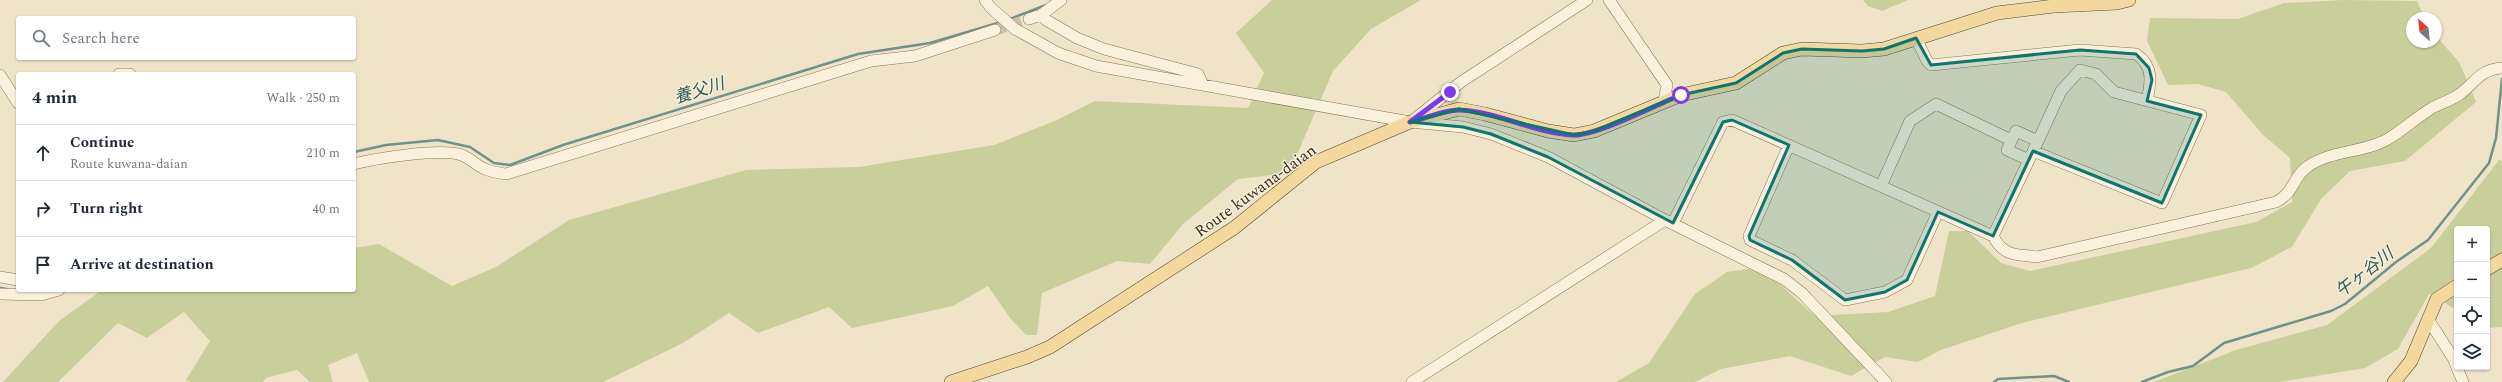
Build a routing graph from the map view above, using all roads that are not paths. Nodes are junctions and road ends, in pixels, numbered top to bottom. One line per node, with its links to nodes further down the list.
1 (985, 0): 12 (street, bridge)
2 (1061, 0): 6 (street)
3 (1587, 0): 16 (street)
4 (1609, 0): 14 (street)
5 (2129, 0): 9 (main road, Route kuwana-daian)
6 (1041, 15): 7 (street); 12 (street)
7 (1030, 19)
8 (995, 30): 20 (street)
9 (1916, 38): 14 (main road, Route kuwana-daian); 15 (street)
10 (2499, 69): 24 (street)
11 (0, 75): 13 (street)
12 (1198, 84): 16 (street)
13 (16, 100)
14 (1664, 101): 16 (main road, Route kuwana-daian)
15 (2147, 101): 19 (street); 19 (street)
16 (1410, 122): 23 (street); 33 (main road, Route kuwana-daian)
17 (2011, 140): 19 (street); 19 (street); 21 (street)
18 (1789, 145): 21 (street); 22 (street); 23 (street)
19 (2033, 151): 24 (street)
20 (356, 163)
21 (1881, 186): 22 (street)
22 (1938, 212): 24 (street)
23 (1669, 221): 34 (street); 35 (street)
24 (1993, 236)
25 (2502, 260): 26 (main road)
26 (2490, 267)
27 (0, 277): 28 (street)
28 (16, 280)
29 (2454, 288): 32 (main road)
30 (52, 292): 31 (street)
31 (0, 294)
32 (2428, 319): 36 (main road); 37 (street)
33 (951, 382)
34 (1412, 382)
35 (1886, 382)
36 (2394, 382)
37 (2463, 382)

